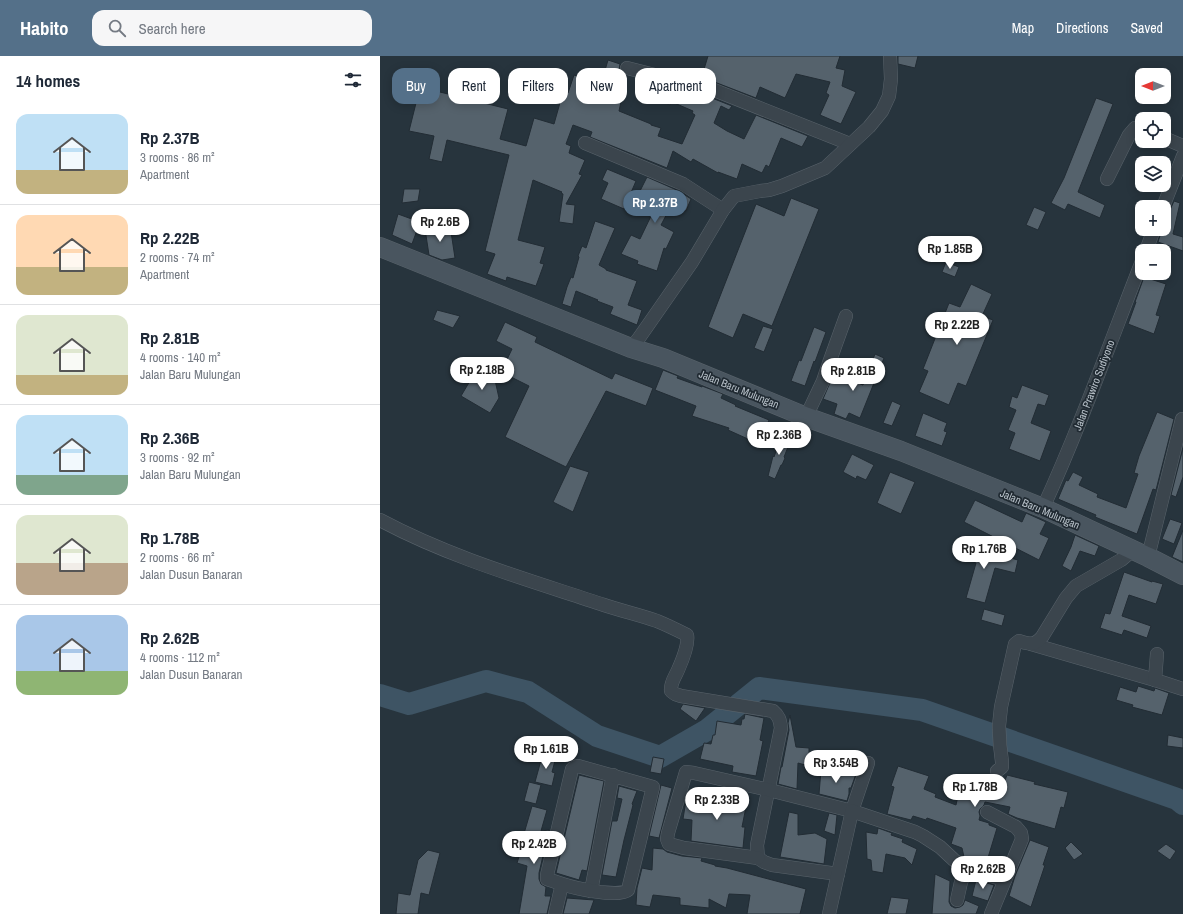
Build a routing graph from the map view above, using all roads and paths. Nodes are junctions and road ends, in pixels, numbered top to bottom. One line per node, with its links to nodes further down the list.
1 (890, 56): 6 (street)
2 (627, 68): 6 (street)
3 (1135, 128): 9 (street)
4 (1171, 141): 7 (street)
5 (585, 143): 11 (street)
6 (850, 144): 11 (street)
7 (1183, 146)
8 (1183, 156): 10 (street)
9 (1107, 179)
10 (1166, 200)
11 (723, 210): 15 (street)
12 (380, 247): 15 (main road, Jalan Baru Mulungan)
13 (1135, 278): 18 (street, Jalan Prawiro Sudiyono)
14 (846, 316): 16 (street)
15 (631, 348): 16 (main road, Jalan Baru Mulungan)
16 (806, 417): 18 (main road, Jalan Baru Mulungan)
17 (1182, 419): 20 (street)
18 (1043, 508): 20 (main road, Jalan Baru Mulungan)
19 (380, 520): 29 (street)
20 (1141, 554): 21 (main road, Jalan Baru Mulungan); 22 (street)
21 (1183, 575)
22 (1030, 644): 24 (street); 27 (street)
23 (1157, 654): 24 (street)
24 (1155, 680): 25 (street)
25 (1183, 689)
26 (868, 763): 30 (street)
27 (997, 771)
28 (613, 775): 36 (street); 37 (street); 37 (street)
29 (769, 790): 30 (street); 32 (street); 32 (street)
30 (852, 811): 33 (street); 34 (street)
31 (987, 812): 35 (street)
32 (758, 858): 34 (street)
33 (967, 869): 35 (street); 38 (street)
34 (838, 874): 40 (street)
35 (1005, 880): 41 (street)
36 (562, 884): 37 (street); 39 (street)
37 (591, 891)
38 (957, 900)
39 (555, 914)
40 (829, 914)
41 (991, 914)

